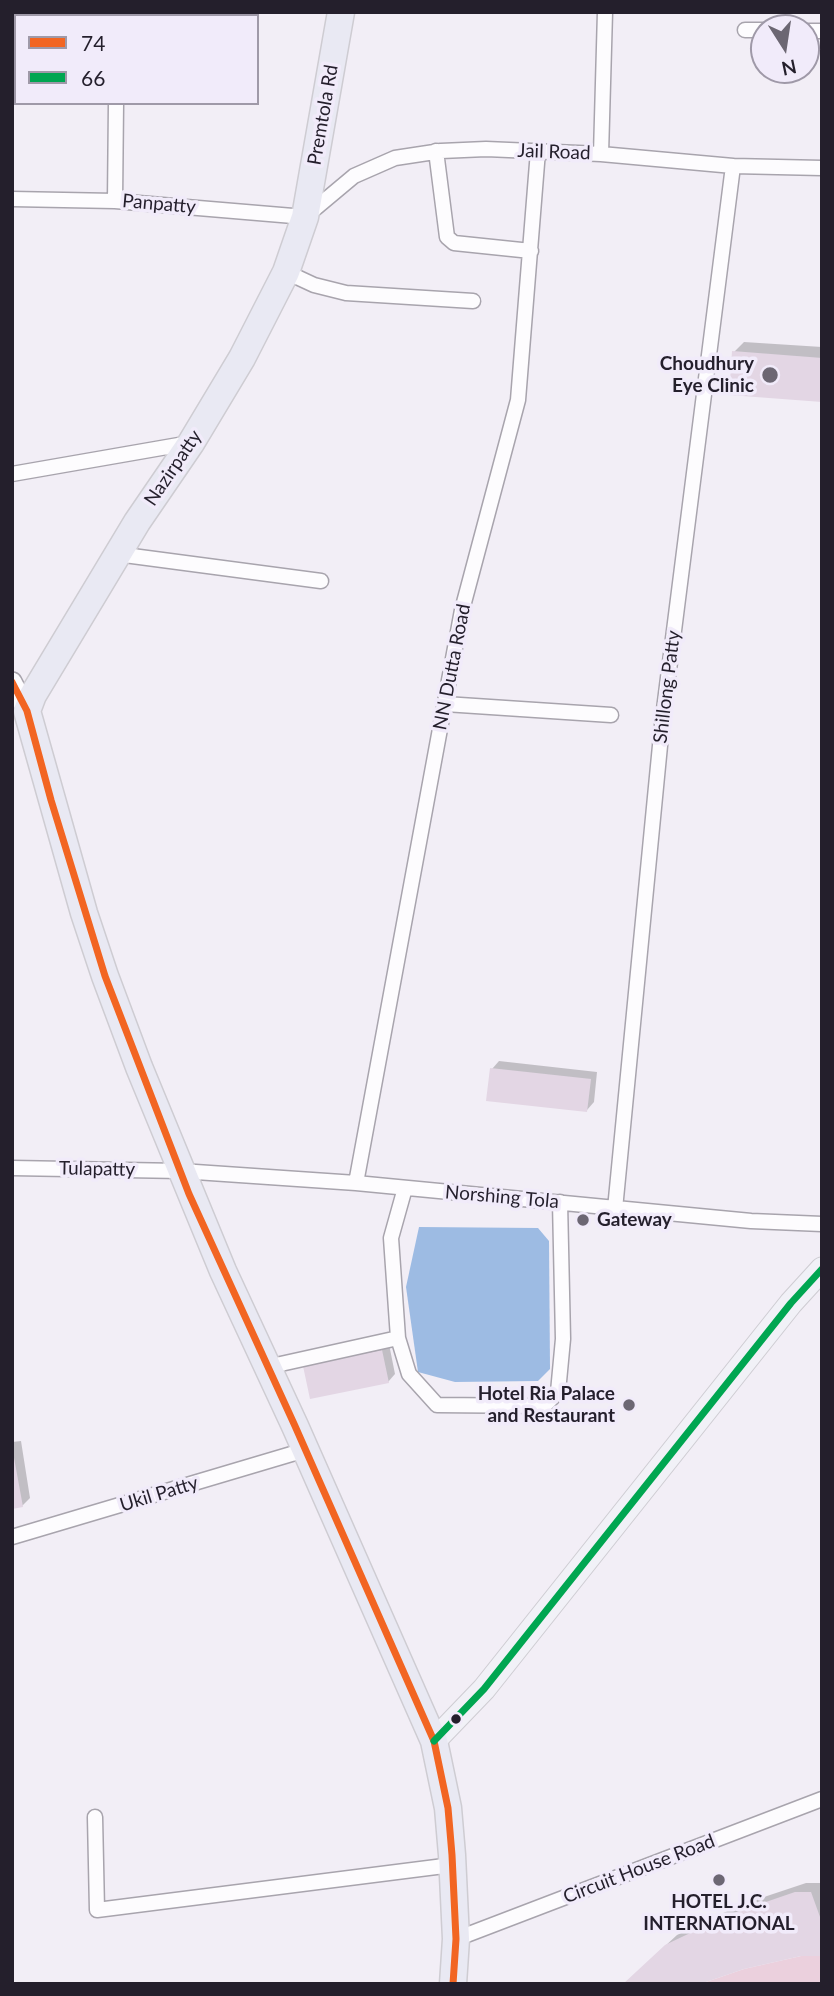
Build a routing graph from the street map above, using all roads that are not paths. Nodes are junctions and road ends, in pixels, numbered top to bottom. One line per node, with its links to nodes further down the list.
1 (341, 12): 13 (highway, Premtola Rd)
2 (605, 12): 8 (street)
3 (745, 30): 4 (street)
4 (750, 30)
5 (116, 105): 12 (street)
6 (436, 151): 7 (street, Jail Road); 13 (street, Jail Road); 14 (street)
7 (538, 151): 8 (street, Jail Road); 14 (street, NN Dutta Road)
8 (601, 153): 9 (street, Jail Road)
9 (733, 166): 10 (street, Jail Road); 30 (street, Shillong Patty)
10 (822, 168)
11 (12, 199): 12 (street, Panpatty)
12 (115, 201): 13 (street, Panpatty)
13 (305, 217): 15 (highway, Nazirpatty)
14 (531, 251): 22 (street, NN Dutta Road)
15 (286, 272): 16 (street); 17 (highway, Nazirpatty)
16 (473, 301)
17 (191, 443): 18 (street); 19 (highway, Nazirpatty)
18 (12, 474)
19 (117, 554): 20 (street); 23 (highway, Nazirpatty)
20 (321, 581)
21 (12, 682): 23 (street)
22 (444, 704): 24 (street); 27 (street, NN Dutta Road)
23 (20, 711): 26 (highway)
24 (611, 715)
25 (12, 1168): 26 (street, Tulapatty)
26 (181, 1171): 27 (street, Norshing Tola); 34 (highway)
27 (356, 1183): 28 (street, Norshing Tola)
28 (405, 1188): 29 (street, Norshing Tola); 33 (street)
29 (560, 1202): 30 (street, Norshing Tola); 33 (street)
30 (615, 1209): 31 (street, Norshing Tola)
31 (822, 1224)
32 (822, 1269): 37 (main road)
33 (398, 1338): 34 (street)
34 (267, 1367): 35 (highway)
35 (306, 1450): 36 (street, Ukil Patty); 37 (highway)
36 (12, 1537)
37 (434, 1741): 40 (highway)
38 (822, 1799): 41 (street, Circuit House Road)
39 (95, 1817): 40 (street)
40 (452, 1865): 41 (highway)
41 (456, 1939): 42 (highway)
42 (453, 1984)

